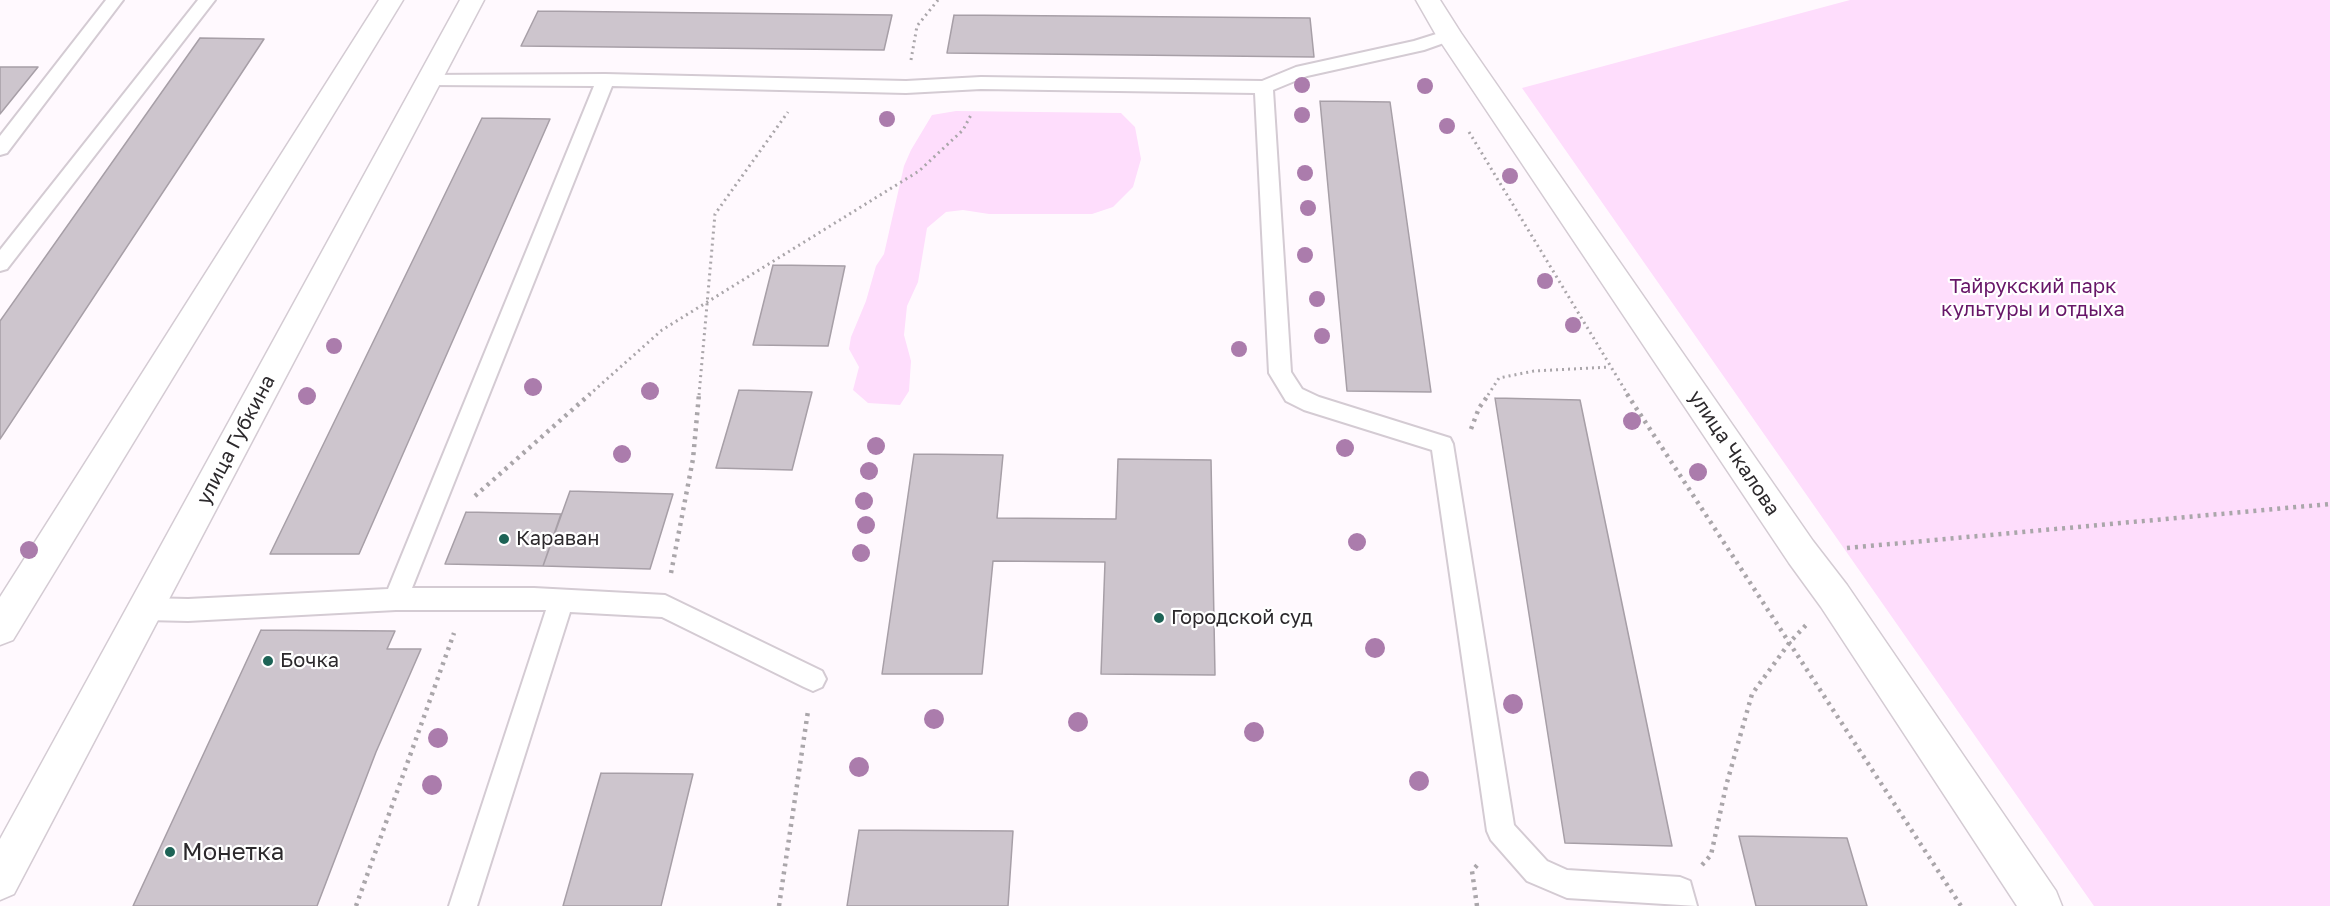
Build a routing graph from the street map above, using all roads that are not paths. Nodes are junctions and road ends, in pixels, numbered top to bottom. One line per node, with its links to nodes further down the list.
1 (115, 0): 10 (lane)
2 (207, 0): 11 (lane)
3 (391, 0): 15 (main road)
4 (472, 0): 7 (main road, улица Губкина)
5 (1428, 0): 6 (main road, улица Чкалова)
6 (1449, 35): 9 (lane); 20 (main road, улица Чкалова)
7 (430, 79): 8 (lane); 14 (main road, улица Губкина)
8 (605, 80): 9 (lane); 12 (lane)
9 (1264, 87): 18 (lane)
10 (0, 149)
11 (0, 264)
12 (396, 599): 13 (lane); 14 (lane)
13 (562, 600): 16 (lane); 19 (lane)
14 (146, 609): 17 (main road, улица Губкина)
15 (0, 630)
16 (813, 679)
17 (0, 880)
18 (1681, 899)
19 (463, 906)
20 (2041, 906)

